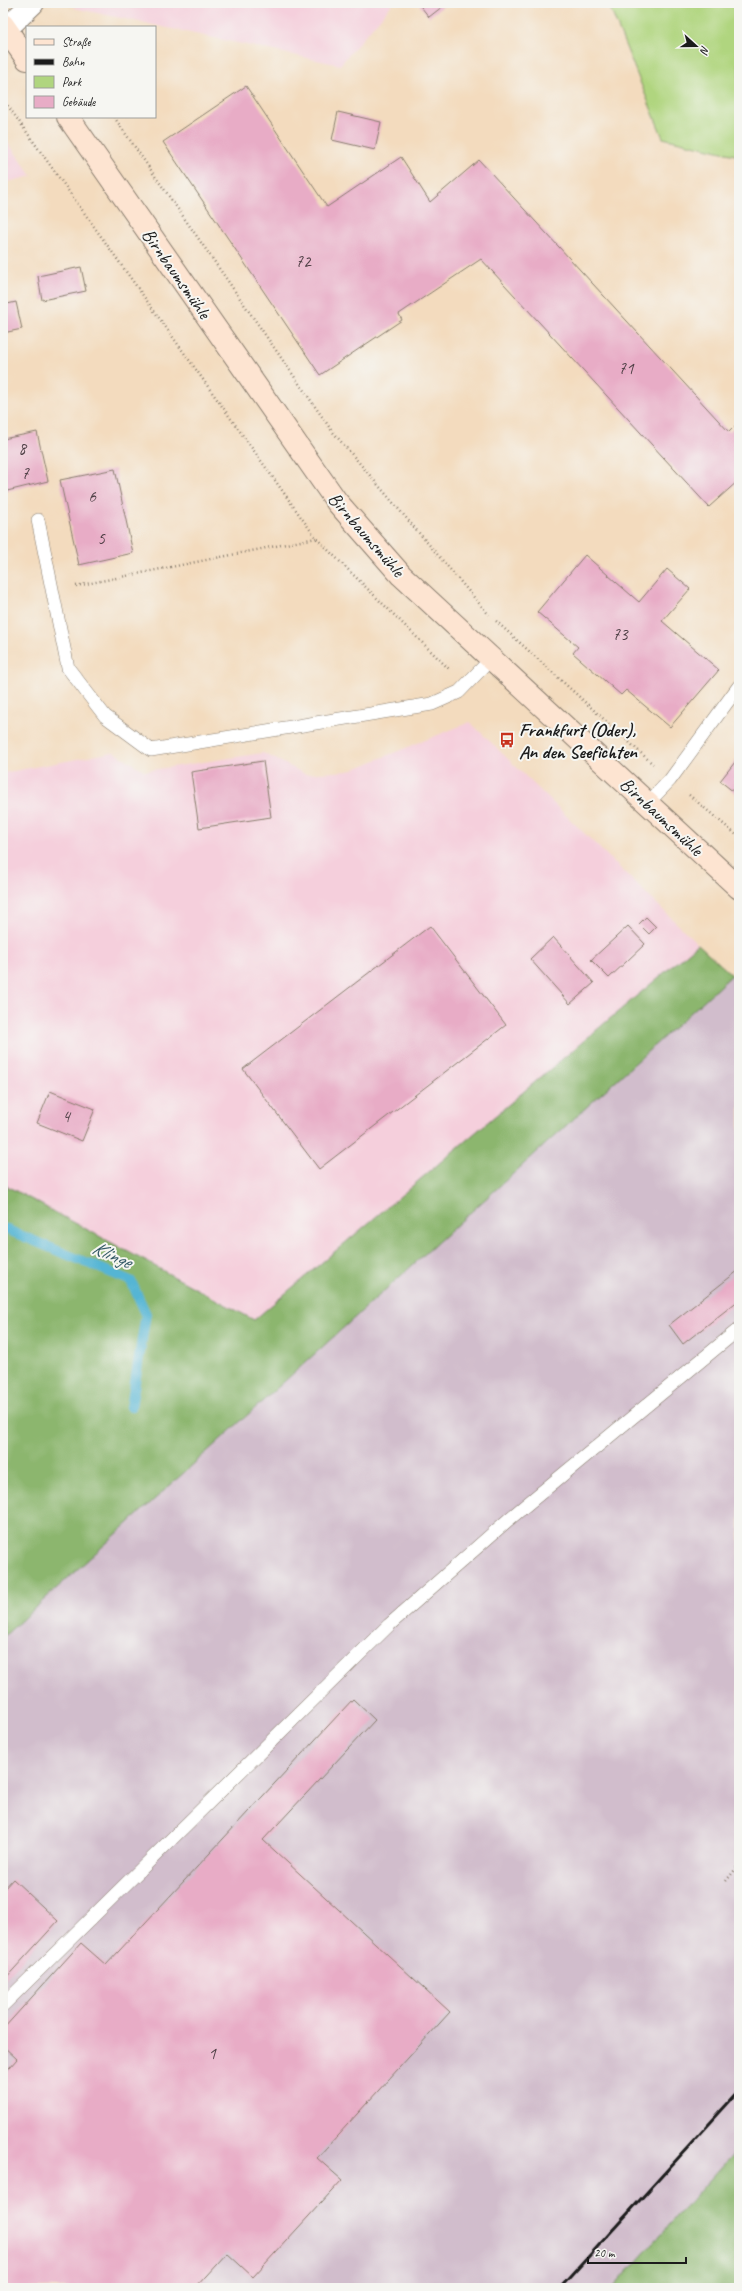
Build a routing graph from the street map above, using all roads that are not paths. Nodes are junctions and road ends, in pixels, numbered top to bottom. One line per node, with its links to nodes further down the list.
1 (32, 3): 2 (street)
2 (4, 27): 3 (main road)
3 (26, 58)
4 (69, 118): 6 (main road, Birnbaumsmühle)
5 (38, 520): 6 (lane)
6 (491, 659): 8 (main road, Birnbaumsmühle)
7 (739, 686): 8 (lane)
8 (648, 803): 9 (main road, Birnbaumsmühle)
9 (739, 888)
10 (739, 1329): 11 (lane)
11 (3, 2005)

